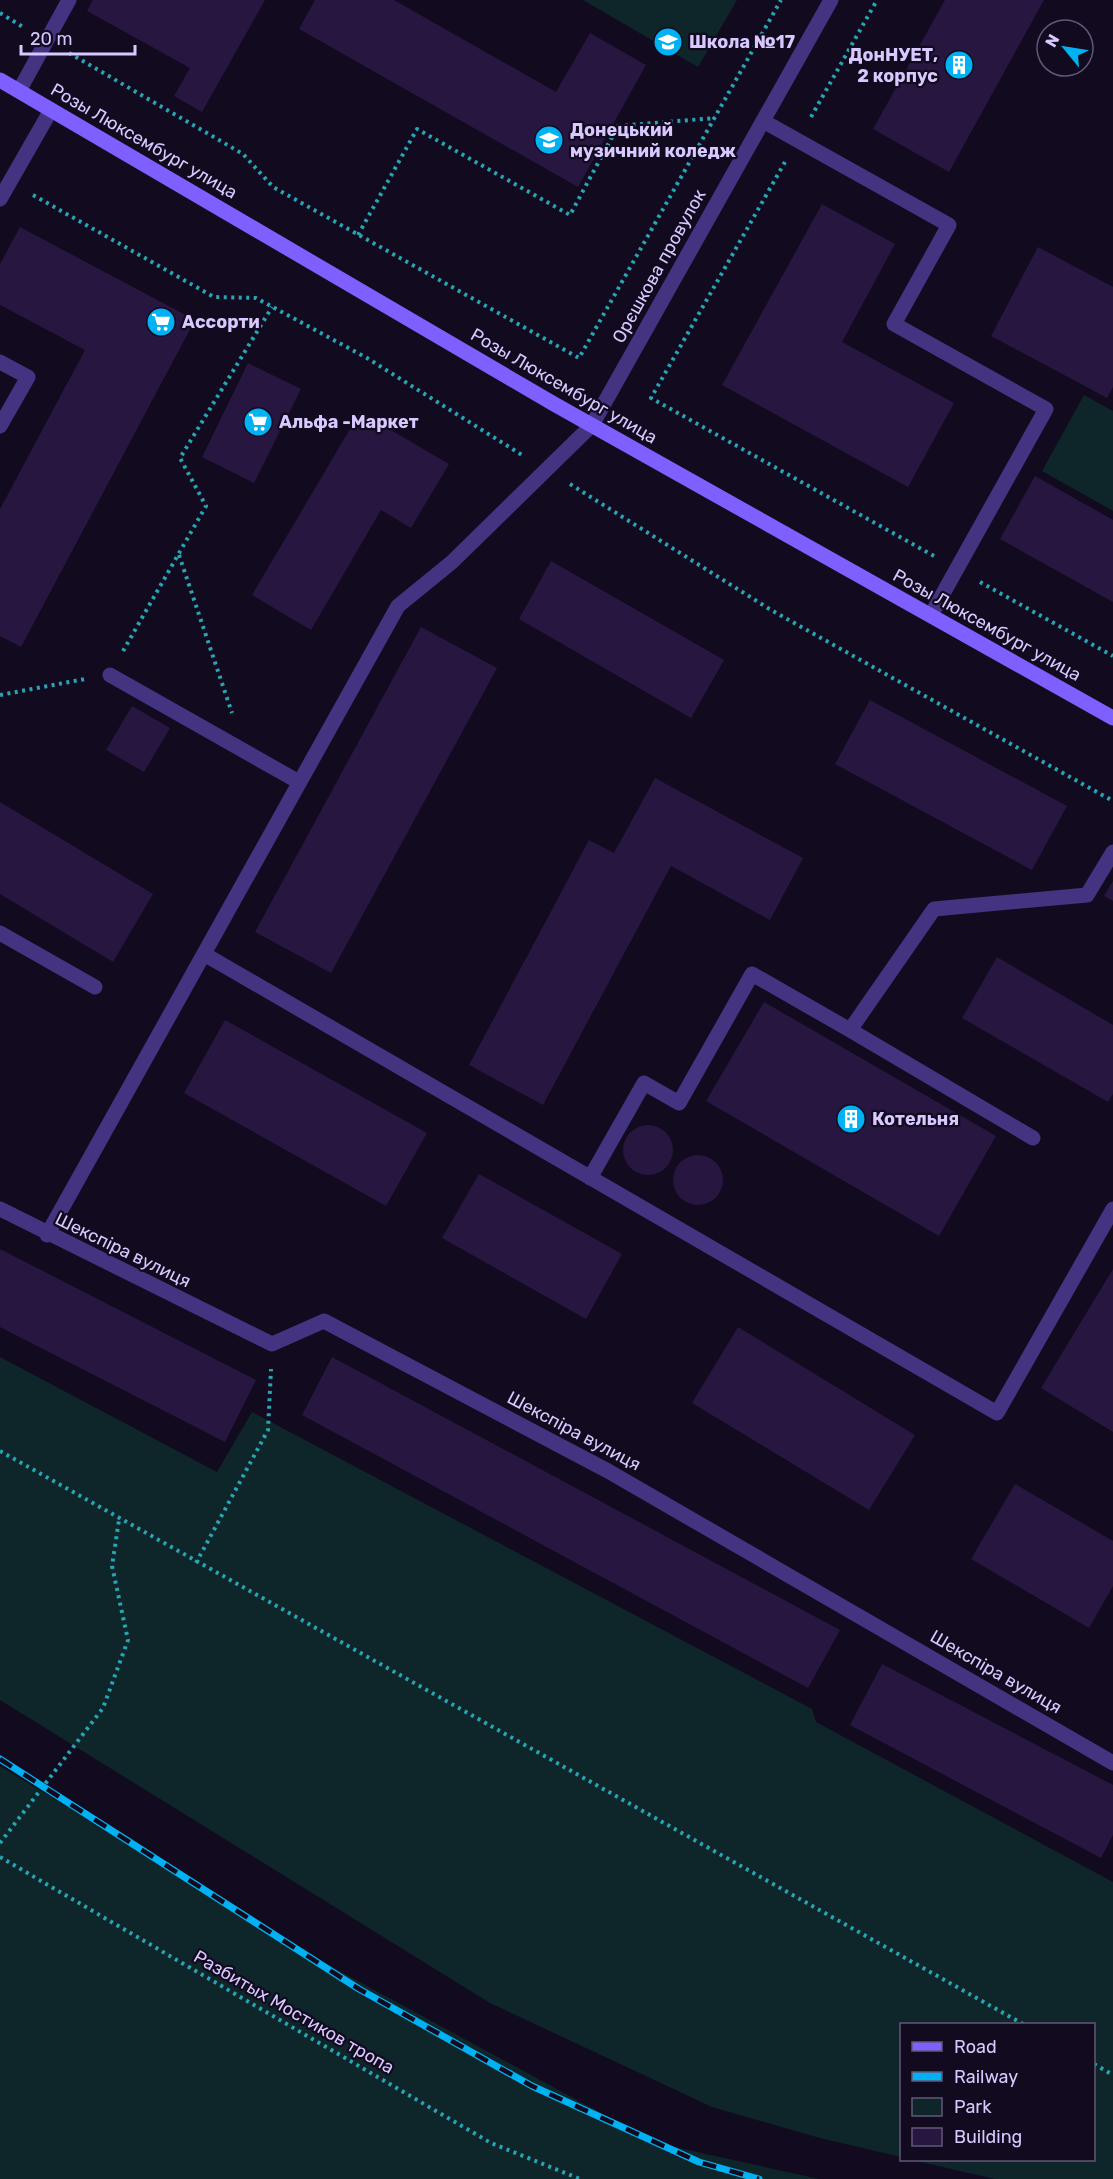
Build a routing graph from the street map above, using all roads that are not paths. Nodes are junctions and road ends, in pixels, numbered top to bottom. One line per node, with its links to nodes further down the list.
1 (69, 0): 4 (street)
2 (831, 0): 6 (street, Орєшкова провулок)
3 (0, 80): 4 (street, Розы Люксембург улица)
4 (19, 91): 5 (street, Розы Люксембург улица)
5 (51, 110): 7 (street); 9 (street, Розы Люксембург улица)
6 (763, 121): 9 (street, Орєшкова провулок); 11 (street)
7 (0, 199)
8 (0, 362): 10 (street)
9 (592, 425): 11 (street, Розы Люксембург улица); 14 (street, Орєшкова провулок)
10 (0, 426)
11 (931, 615): 13 (street, Розы Люксембург улица)
12 (110, 675): 14 (street)
13 (1113, 718)
14 (299, 782): 17 (street, Орєшкова провулок)
15 (1113, 852): 19 (street)
16 (0, 933): 18 (street)
17 (204, 954): 21 (street); 24 (street, Орєшкова провулок)
18 (95, 987)
19 (850, 1030): 20 (street); 21 (street)
20 (1033, 1138)
21 (590, 1178): 23 (street)
22 (0, 1209): 24 (street, Шекспіра вулиця)
23 (1113, 1209)
24 (47, 1235): 25 (street, Шекспіра вулиця)
25 (1113, 1763)

